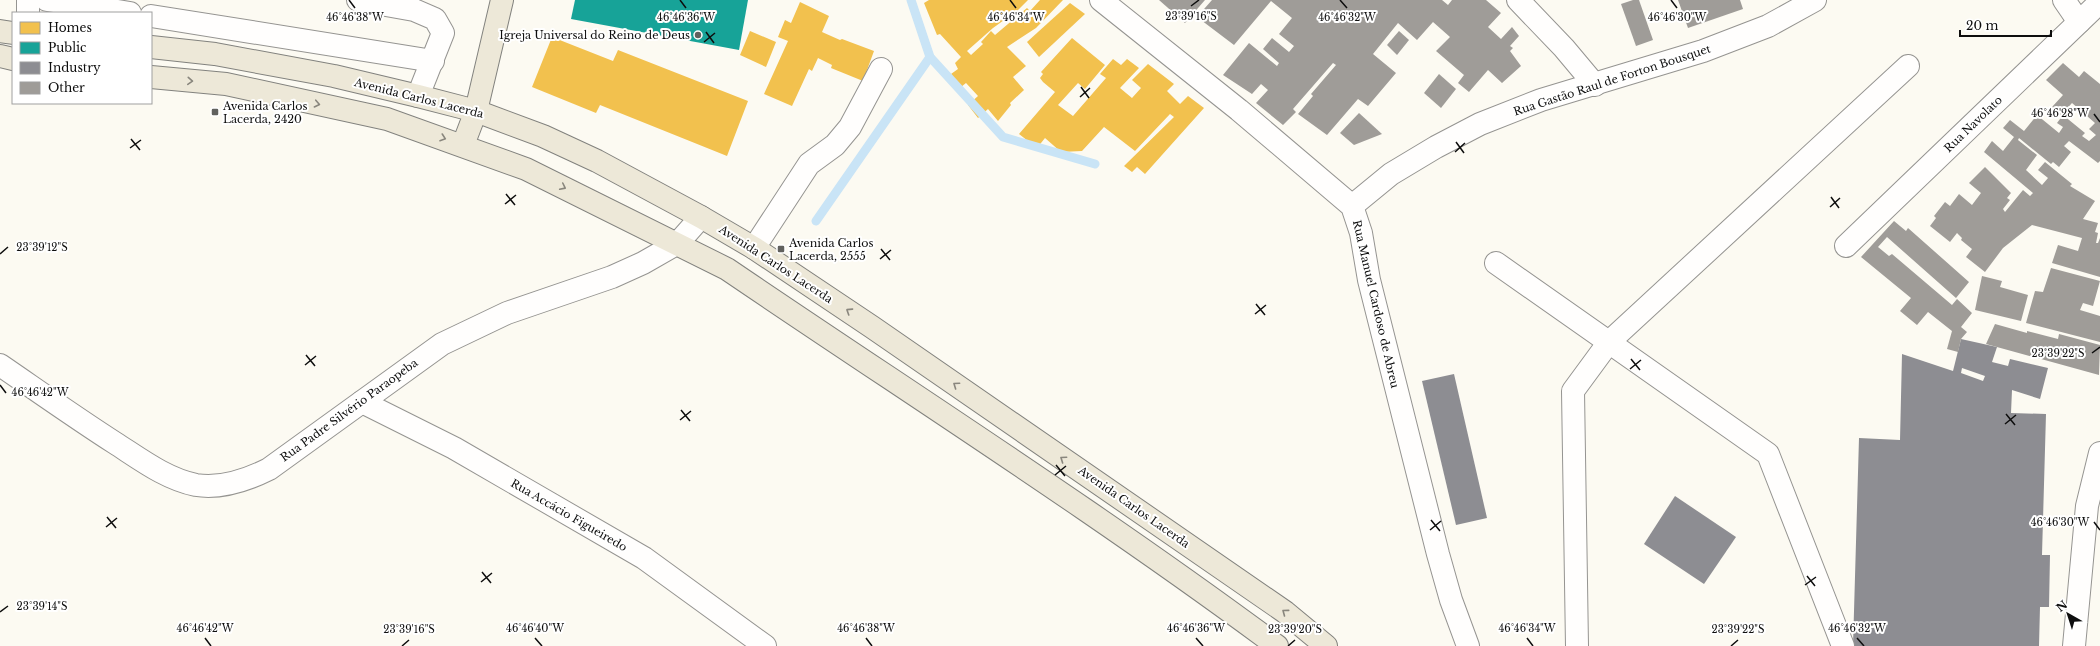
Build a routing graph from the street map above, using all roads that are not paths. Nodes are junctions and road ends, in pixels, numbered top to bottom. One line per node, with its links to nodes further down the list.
1 (28, 0): 10 (street)
2 (47, 0): 11 (street)
3 (358, 0): 19 (street)
4 (502, 0): 25 (main road)
5 (1101, 0): 27 (street, Rua Manuel Cardoso de Abreu)
6 (1518, 0): 23 (street)
7 (1815, 0): 23 (street, Rua Gastão Raul de Forton Bousquet)
8 (2064, 0): 13 (street)
9 (2100, 2): 13 (street, Rua Navolato)
10 (28, 12)
11 (124, 12)
12 (152, 16): 19 (street)
13 (2079, 22): 30 (street, Rua Navolato)
14 (0, 31): 15 (main road)
15 (12, 33)
16 (152, 47): 24 (main road, Avenida Carlos Lacerda)
17 (0, 56): 18 (main road)
18 (12, 59)
19 (433, 61): 24 (street)
20 (1908, 66): 33 (street)
21 (881, 69): 31 (street)
22 (152, 77): 26 (main road, one-way to 26)
23 (1595, 85): 27 (street, Rua Gastão Raul de Forton Bousquet)
24 (418, 96): 25 (main road, Avenida Carlos Lacerda)
25 (476, 111): 26 (main road); 28 (main road, Avenida Carlos Lacerda)
26 (463, 145): 29 (main road, one-way to 29)
27 (1352, 206): 40 (street, Rua Manuel Cardoso de Abreu)
28 (701, 217): 29 (street, Rua Padre Silvério Paraopeba); 31 (main road, Avenida Carlos Lacerda)
29 (678, 243): 35 (street, Rua Padre Silvério Paraopeba); 38 (main road)
30 (1846, 246)
31 (754, 248): 39 (main road, Avenida Carlos Lacerda, one-way to 31)
32 (1496, 263): 33 (street)
33 (1609, 342): 41 (street); 42 (street)
34 (0, 365): 35 (street, Rua Padre Silvério Paraopeba)
35 (362, 402): 37 (street, Rua Accácio Figueiredo)
36 (2100, 453): 43 (street)
37 (765, 646)
38 (1277, 646)
39 (1326, 646)
40 (1468, 646)
41 (1577, 646)
42 (1843, 646)
43 (2074, 646)

